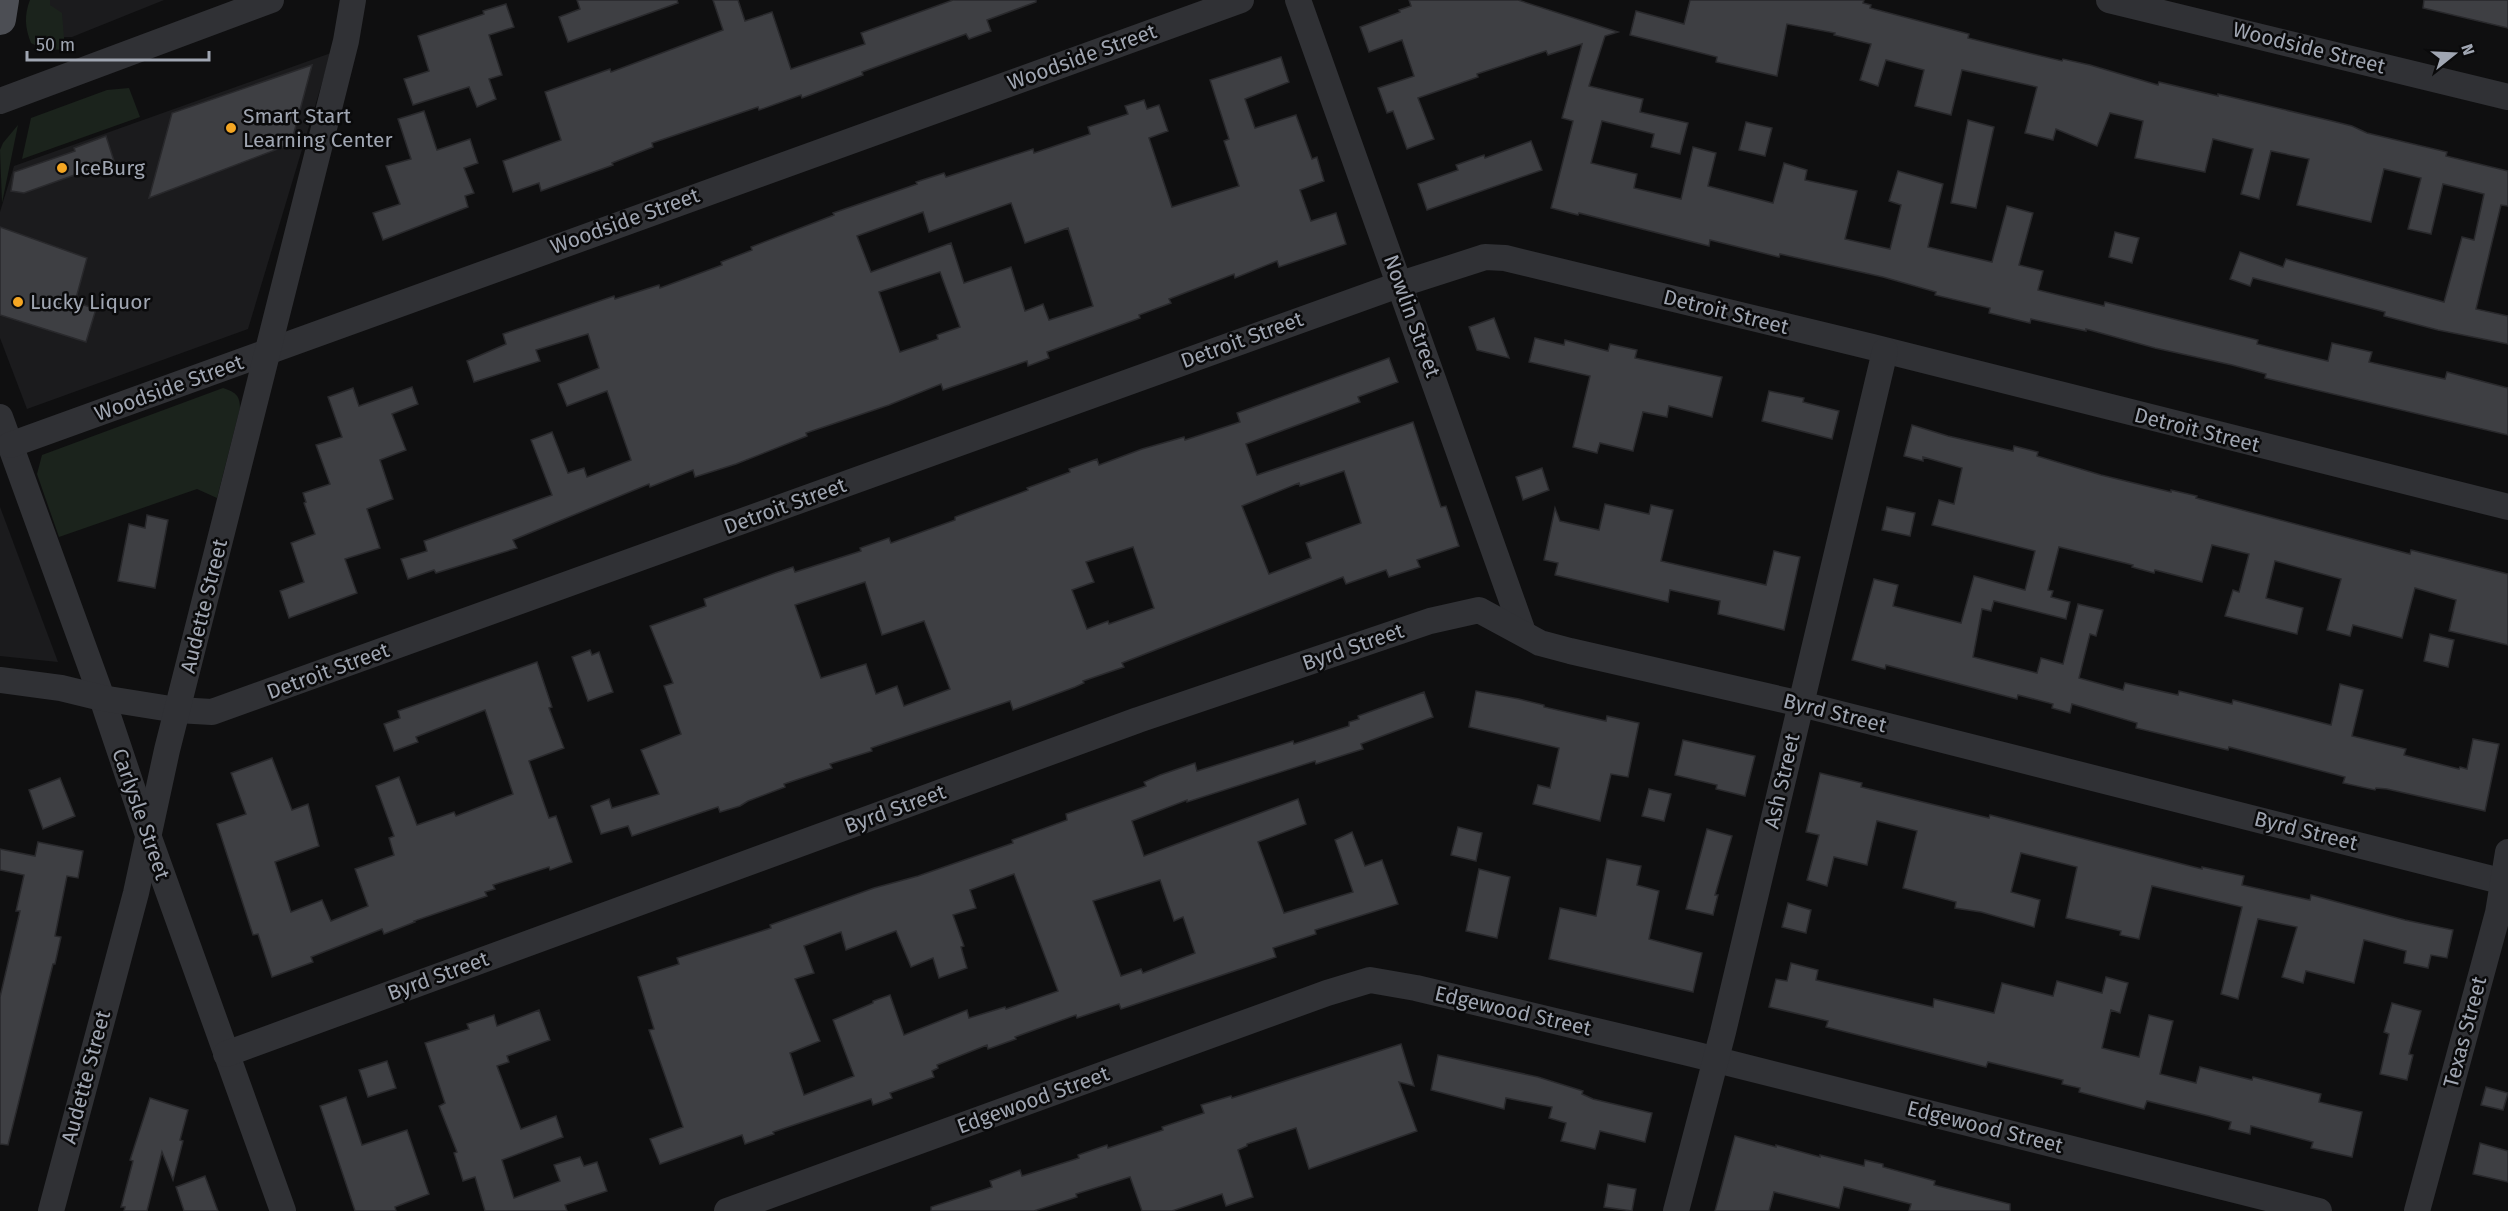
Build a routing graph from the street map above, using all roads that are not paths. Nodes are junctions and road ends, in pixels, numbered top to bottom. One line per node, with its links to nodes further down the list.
1 (3, 0): 7 (main road)
2 (271, 0): 9 (street)
3 (352, 0): 12 (street, Audette Street)
4 (1241, 0): 12 (street, Woodside Street)
5 (1298, 0): 10 (street, Nowlin Street)
6 (2109, 0): 8 (street, Woodside Street)
7 (0, 19)
8 (2508, 97)
9 (0, 101)
10 (1401, 284): 11 (street, Detroit Street); 16 (street, Nowlin Street); 20 (street, Detroit Street)
11 (1886, 351): 15 (street, Detroit Street); 19 (street, Ash Street)
12 (268, 352): 14 (street, Woodside Street); 20 (street, Audette Street)
13 (0, 417): 14 (street, Carlysle Street)
14 (10, 445): 18 (street, Carlysle Street)
15 (2508, 507)
16 (1523, 632): 19 (street, Byrd Street); 24 (street, Byrd Street)
17 (0, 680): 18 (street, Detroit Street)
18 (102, 698): 20 (street, Detroit Street); 21 (street, Carlysle Street)
19 (1801, 704): 23 (street, Byrd Street); 25 (street, Ash Street)
20 (177, 710): 21 (street, Audette Street)
21 (148, 835): 24 (street, Carlysle Street); 26 (street, Audette Street)
22 (2508, 852): 23 (street, Texas Street)
23 (2505, 883): 31 (street, Texas Street)
24 (226, 1054): 27 (street, Carlysle Street)
25 (1716, 1060): 28 (street, Edgewood Street); 29 (street, Ash Street); 30 (street, Edgewood Street)
26 (51, 1211)
27 (283, 1211)
28 (727, 1211)
29 (1676, 1211)
30 (2319, 1211)
31 (2416, 1211)

